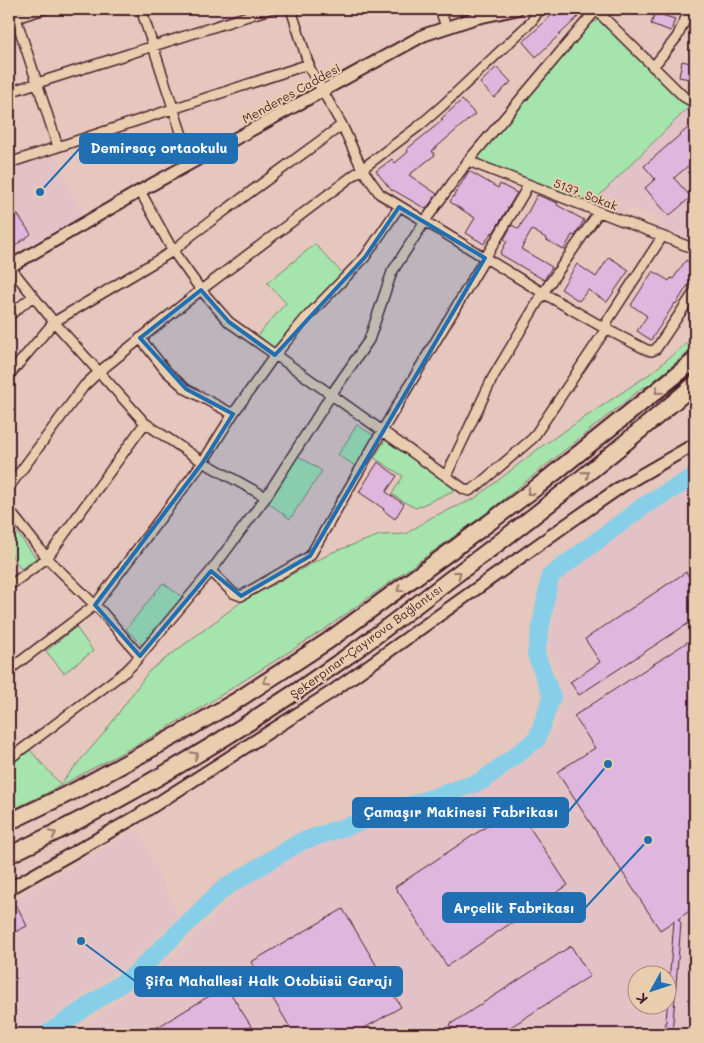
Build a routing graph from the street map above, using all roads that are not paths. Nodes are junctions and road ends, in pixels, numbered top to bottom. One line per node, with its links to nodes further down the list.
1 (45, 9): 10 (street)
2 (141, 9): 12 (street)
3 (270, 9): 12 (street)
4 (291, 9): 13 (street)
5 (440, 9): 11 (street)
6 (517, 9): 11 (street, Menderes Caddesi)
7 (540, 9): 25 (street)
8 (596, 9): 14 (street); 22 (street)
9 (690, 9): 14 (street)
10 (13, 16): 15 (street)
11 (446, 27): 16 (street, Menderes Caddesi)
12 (153, 46): 15 (street); 19 (street)
13 (309, 64): 16 (street); 19 (street)
14 (653, 67): 18 (street)
15 (37, 83): 17 (street); 21 (street)
16 (322, 91): 20 (street); 24 (street, Menderes Caddesi)
17 (9, 92)
18 (695, 103)
19 (174, 109): 21 (street); 24 (street)
20 (342, 125): 25 (street); 33 (street)
21 (58, 146): 23 (street)
22 (468, 161): 26 (street, 5137. Sokak); 30 (street)
23 (9, 162)
24 (191, 163): 27 (street, Menderes Caddesi)
25 (362, 169): 28 (street); 36 (street)
26 (528, 185): 29 (street, 5137. Sokak); 34 (street)
27 (140, 191): 33 (street); 35 (street, Menderes Caddesi)
28 (399, 207): 30 (street); 44 (street)
29 (599, 212): 31 (street, 5137. Sokak); 38 (street)
30 (425, 222): 34 (street); 49 (street)
31 (662, 237): 32 (street, 5137. Sokak); 42 (street)
32 (695, 249)
33 (173, 251): 36 (street); 41 (street)
34 (486, 258): 38 (street); 52 (street)
35 (9, 266): 39 (street)
36 (201, 290): 43 (street); 44 (street)
37 (695, 291): 42 (street)
38 (543, 293): 42 (street); 55 (street)
39 (33, 296): 40 (street); 41 (street)
40 (9, 316)
41 (54, 322): 46 (street); 47 (street)
42 (607, 324): 55 (street)
43 (140, 338): 46 (street); 50 (street)
44 (275, 355): 49 (street); 50 (street)
45 (695, 360): 66 (highway, Şekerpınar-Çayırova Bağlantısı, one-way to 66)
46 (100, 371): 51 (street); 56 (street)
47 (9, 375)
48 (695, 384): 67 (highway, Şekerpınar-Çayırova Bağlantısı, one-way to 48)
49 (330, 395): 52 (street); 57 (street)
50 (233, 414): 54 (street)
51 (145, 423): 54 (street); 59 (street)
52 (382, 432): 55 (street); 60 (street)
53 (695, 444): 68 (street)
54 (202, 462): 57 (street); 62 (street)
55 (446, 476)
56 (9, 487)
57 (266, 497): 60 (street)
58 (9, 510): 59 (street)
59 (47, 558): 61 (street); 62 (street)
60 (211, 571): 63 (street)
61 (9, 586)
62 (95, 605): 63 (street); 64 (street)
63 (140, 656): 65 (street)
64 (9, 670)
65 (9, 759)
66 (9, 822)
67 (9, 855)
68 (9, 889)

